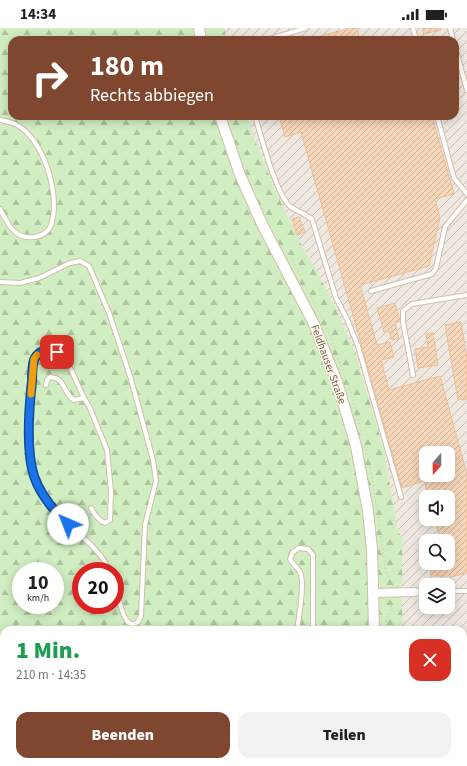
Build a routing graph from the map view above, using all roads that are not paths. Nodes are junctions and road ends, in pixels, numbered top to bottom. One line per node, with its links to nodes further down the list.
1 (306, 28): 2 (lane)
2 (279, 36)
3 (459, 61): 4 (lane)
4 (467, 90)
5 (0, 120): 11 (lane)
6 (221, 120): 23 (street, Feldhauser Straße)
7 (256, 120): 18 (lane)
8 (438, 120): 9 (lane)
9 (467, 194)
10 (467, 200): 13 (lane)
11 (0, 209)
12 (0, 282): 26 (lane)
13 (371, 291)
14 (467, 295): 15 (lane)
15 (413, 375)
16 (46, 385): 17 (lane)
17 (84, 398): 19 (lane); 20 (lane)
18 (401, 497)
19 (91, 508)
20 (104, 562)
21 (455, 591): 22 (lane)
22 (467, 591)
23 (373, 592): 24 (street); 29 (street, Feldhauser Straße)
24 (415, 592): 25 (lane)
25 (419, 592)
26 (124, 614)
27 (297, 626): 28 (lane)
28 (313, 626)
29 (374, 626)

